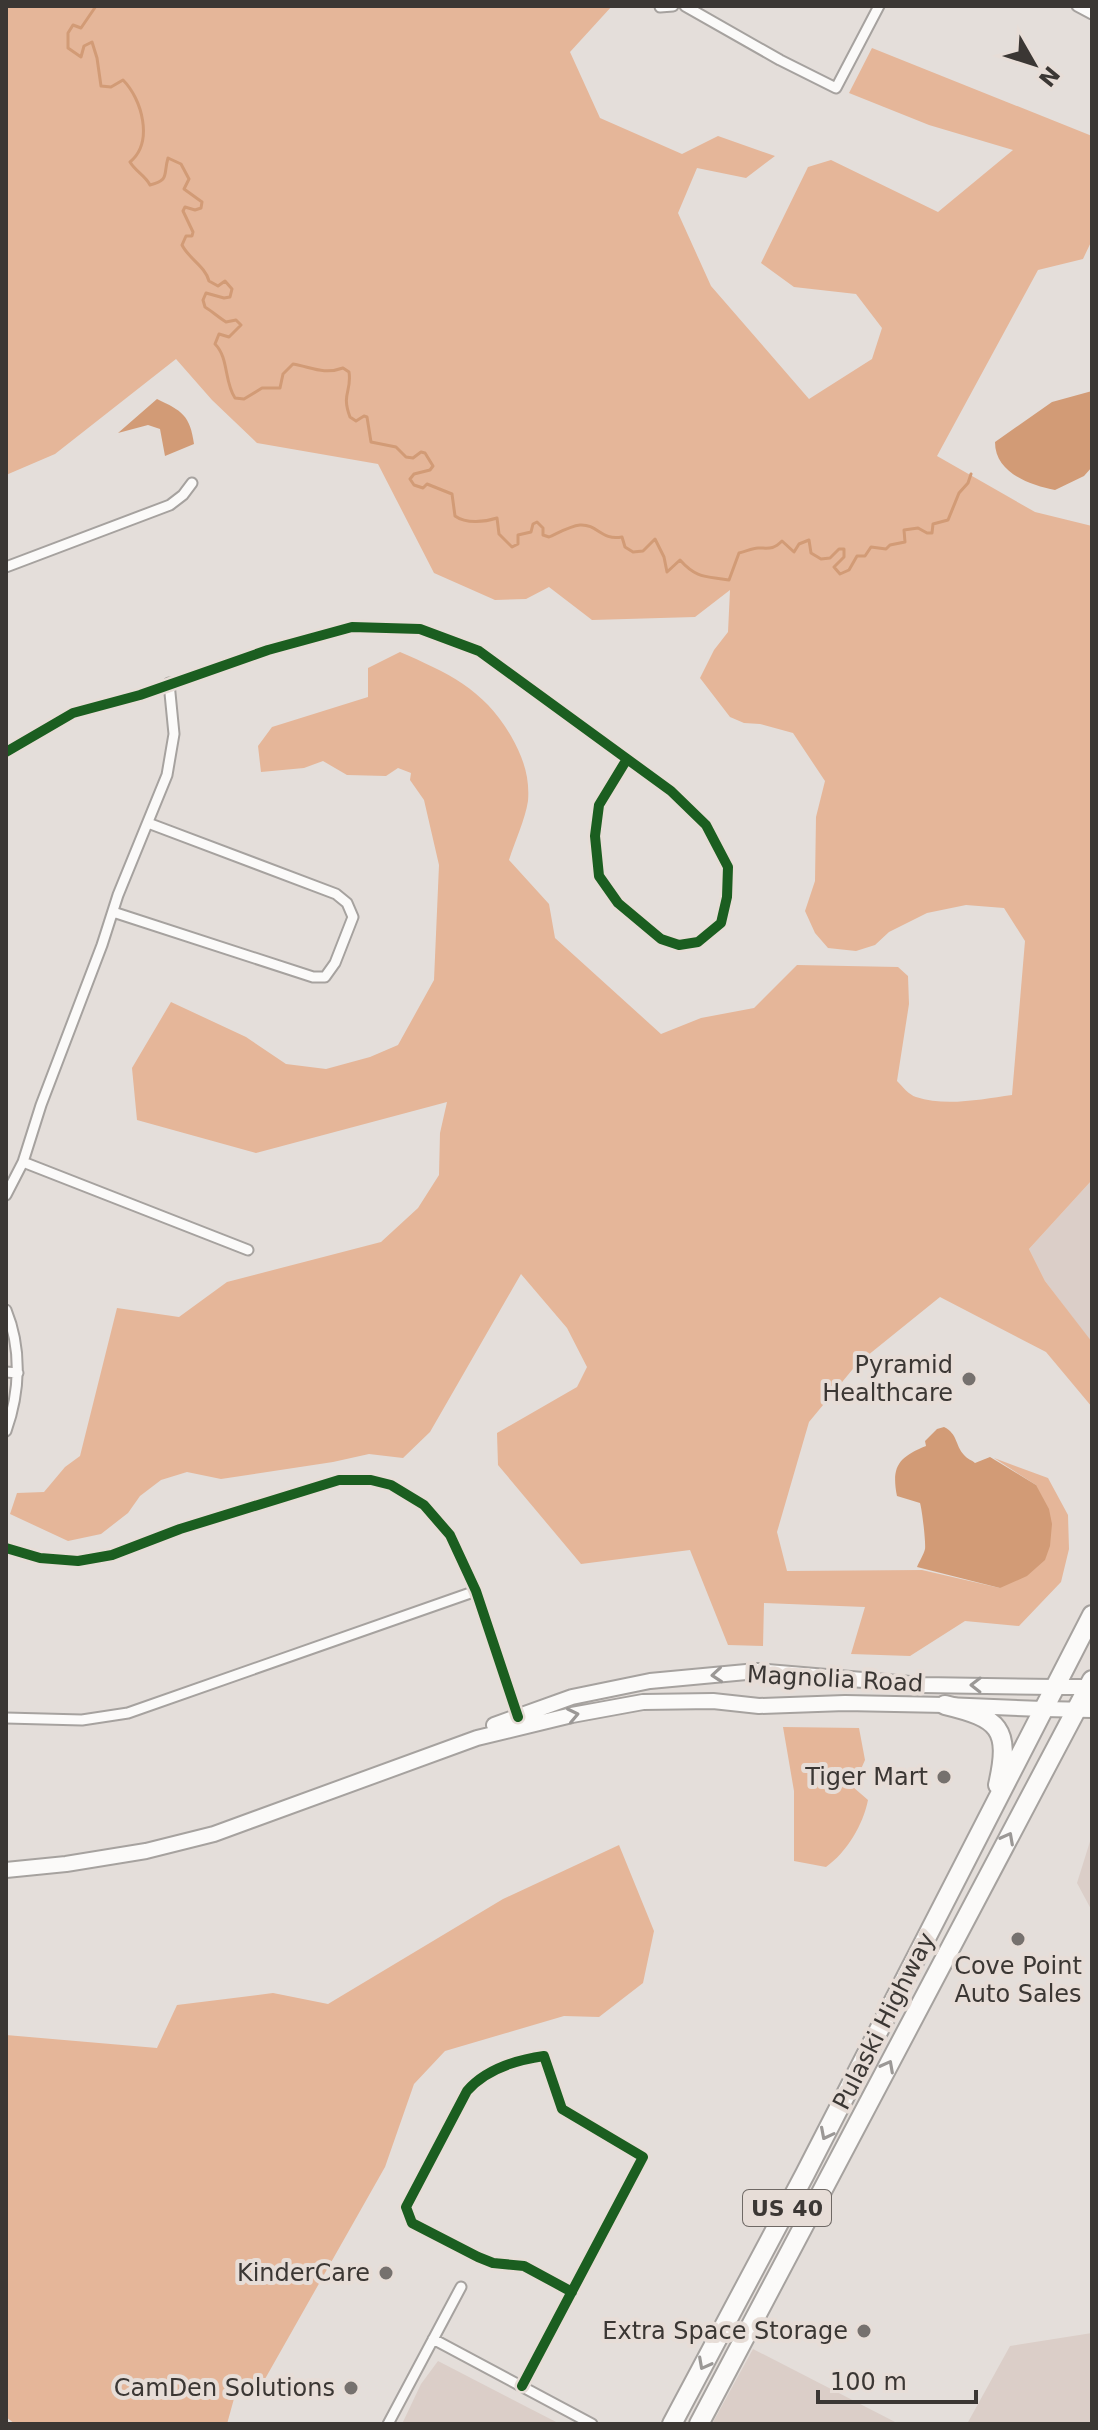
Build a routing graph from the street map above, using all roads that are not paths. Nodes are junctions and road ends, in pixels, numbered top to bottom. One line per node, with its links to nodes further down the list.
1 (673, 6): 5 (street)
2 (685, 6): 3 (street)
3 (879, 6)
4 (1077, 6): 6 (street)
5 (660, 7)
6 (1092, 14)
7 (192, 483): 8 (street)
8 (6, 567)
9 (169, 683): 10 (street); 11 (street); 12 (street)
10 (6, 752)
11 (627, 759): 11 (street)
12 (148, 823): 13 (street); 13 (street)
13 (113, 912): 14 (street)
14 (23, 1162): 15 (street); 16 (street)
15 (6, 1195)
16 (248, 1250)
17 (6, 1310): 19 (street)
18 (6, 1372): 19 (street)
19 (18, 1373): 20 (street)
20 (6, 1431)
21 (6, 1548): 22 (street)
22 (476, 1591): 29 (street); 30 (street)
23 (1092, 1615): 25 (highway, Pulaski Highway / US 40)
24 (1091, 1685): 25 (main road, Magnolia Road); 28 (highway, Pulaski Highway / US 40)
25 (1054, 1687): 27 (highway, Pulaski Highway / US 40); 29 (main road, Magnolia Road, one-way to 29)
26 (945, 1705): 27 (main road, Magnolia Road); 31 (main road, Magnolia Road, one-way to 26); 32 (highway)
27 (1043, 1709): 28 (main road, Magnolia Road); 32 (highway, Pulaski Highway / US 40)
28 (1084, 1710): 43 (highway, Pulaski Highway / US 40, one-way to 28)
29 (518, 1717): 31 (main road, Magnolia Road)
30 (6, 1718)
31 (392, 1770): 33 (main road, Magnolia Road)
32 (984, 1826): 38 (highway, Pulaski Highway / US 40, one-way to 38)
33 (6, 1870)
34 (461, 2287): 36 (street)
35 (572, 2292): 35 (street); 37 (street)
36 (433, 2339): 37 (street); 39 (street)
37 (522, 2386): 40 (street)
38 (682, 2405): 41 (highway); 42 (highway, Pulaski Highway / US 40)
39 (388, 2424)
40 (592, 2424)
41 (664, 2424)
42 (672, 2424)
43 (699, 2424)

